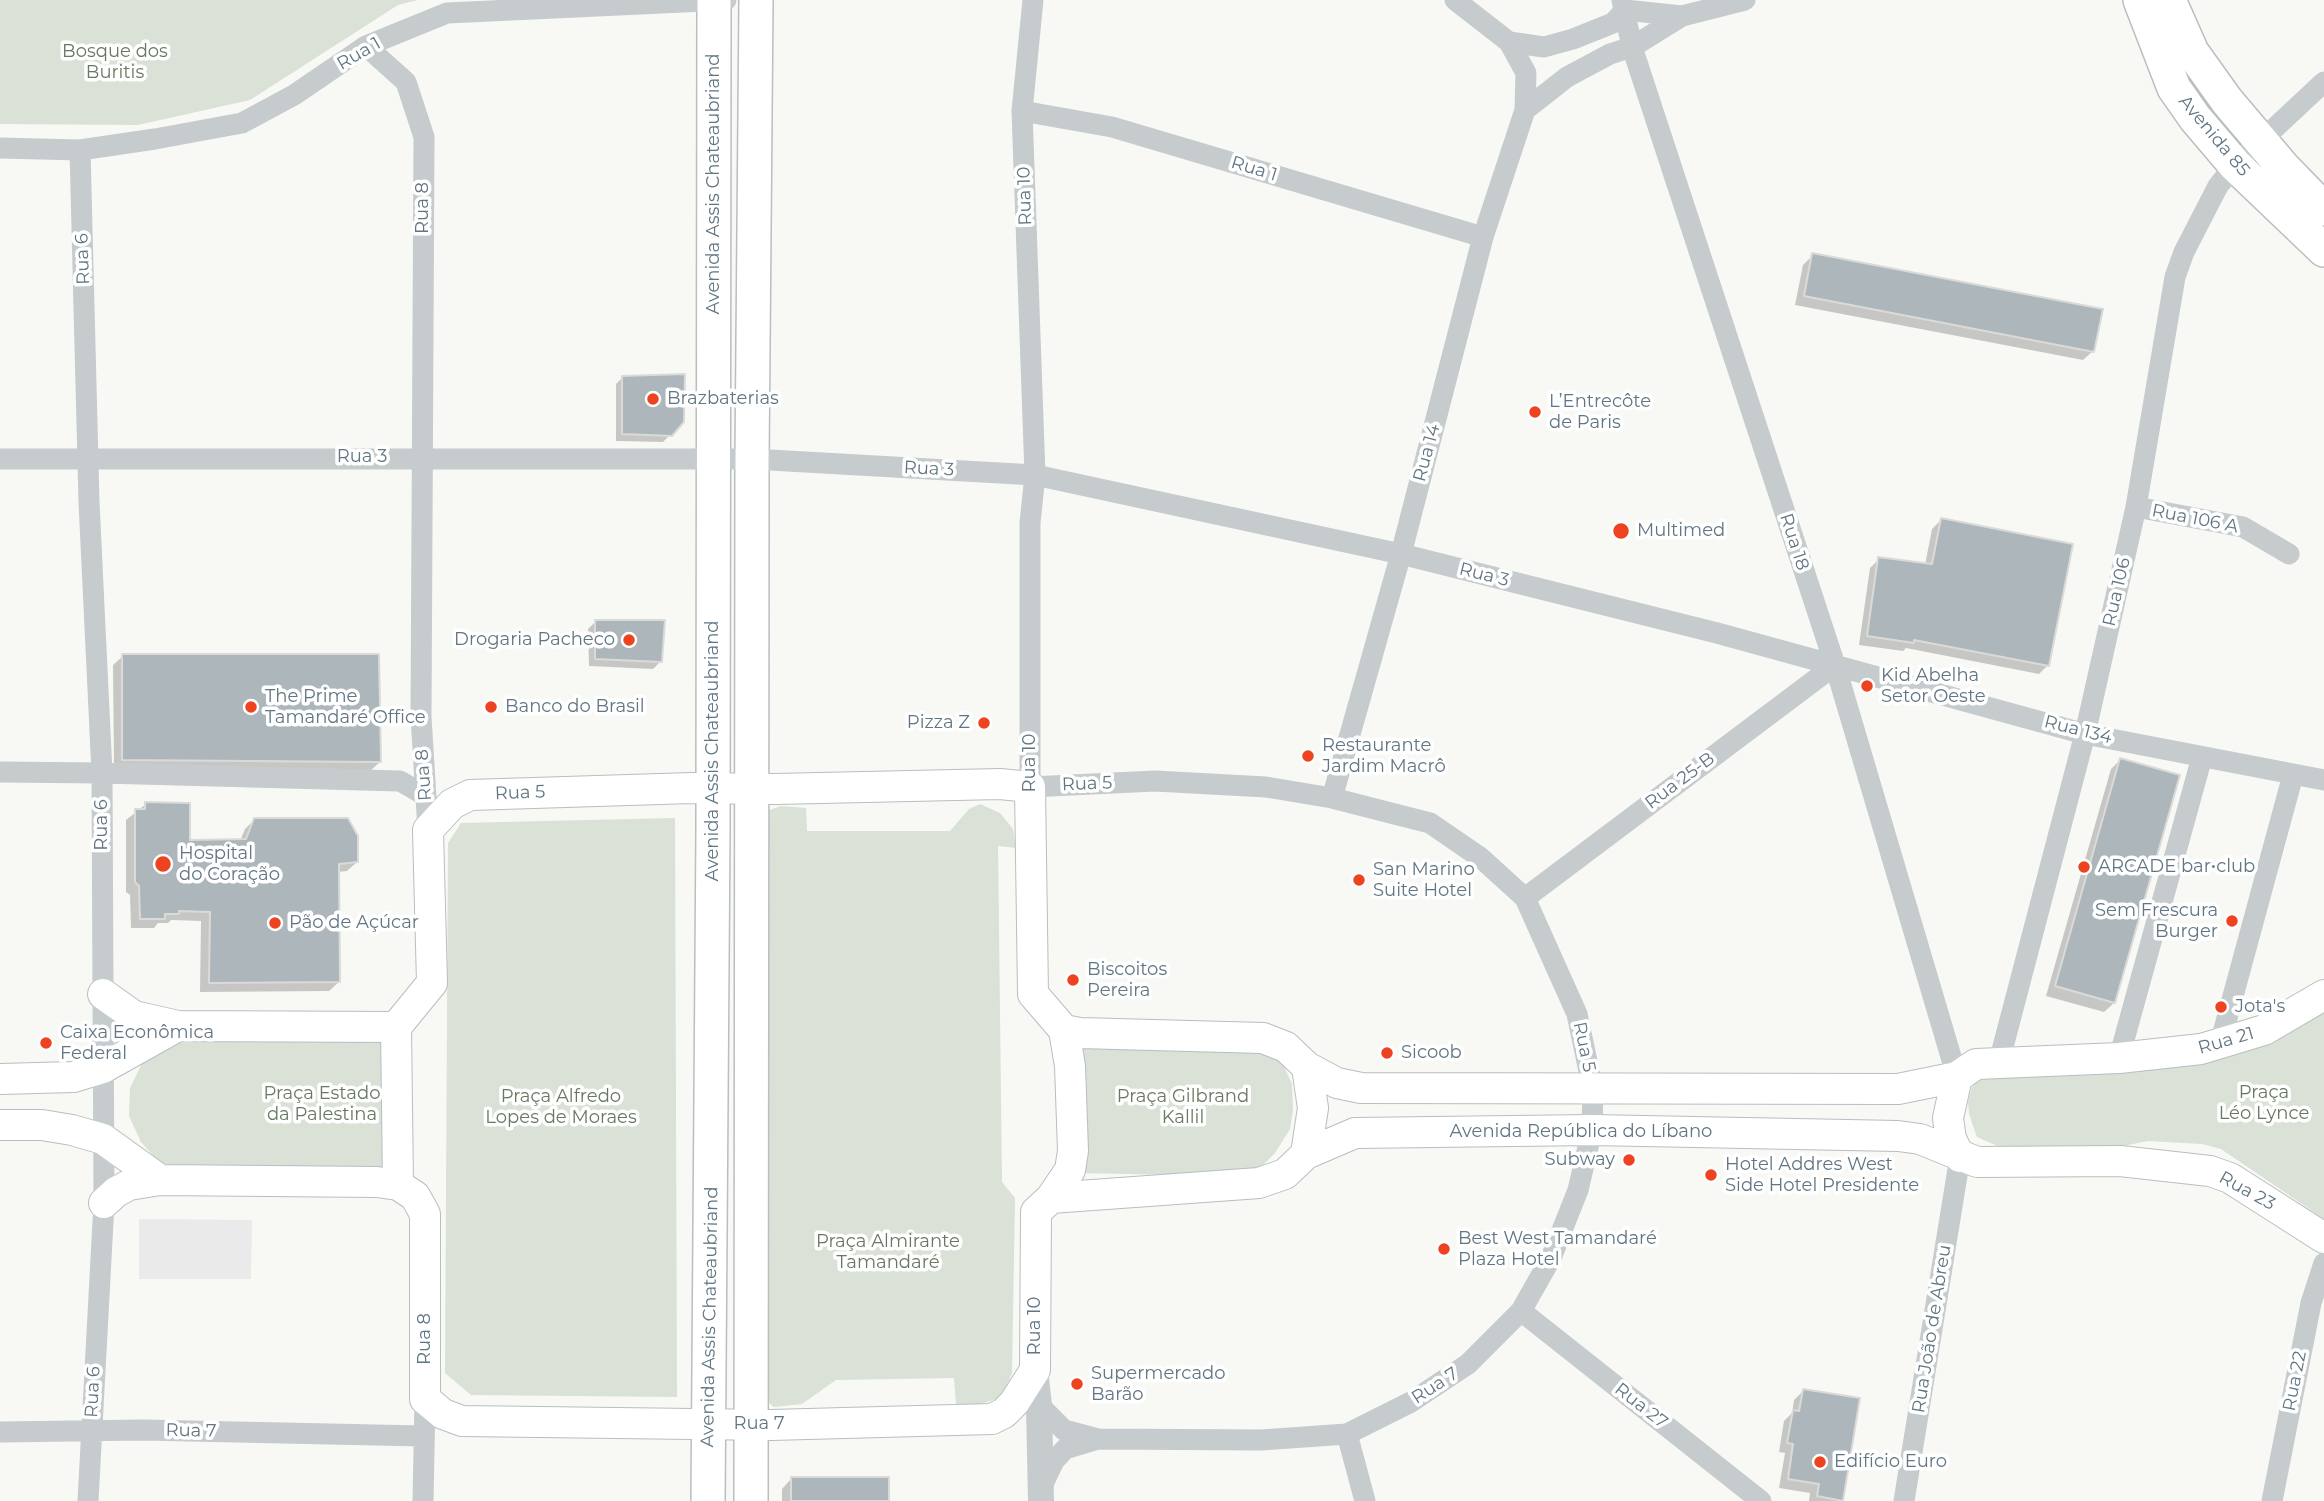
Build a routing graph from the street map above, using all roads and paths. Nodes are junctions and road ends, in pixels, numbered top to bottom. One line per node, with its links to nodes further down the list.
1 (719, 0): 11 (street, Rua 1); 27 (main road, Avenida Assis Chateaubriand)
2 (757, 0): 26 (main road)
3 (1032, 0): 15 (street, Rua 10)
4 (1455, 0): 10 (street)
5 (1745, 0): 9 (street)
6 (2140, 0): 19 (main road, Avenida 85)
7 (2169, 0): 16 (main road, Avenida 85)
8 (1623, 5): 9 (street); 10 (street); 12 (street, Rua 18)
9 (1682, 16): 12 (street)
10 (1509, 42): 14 (street, Rua 14)
11 (366, 46): 18 (street, Rua 1); 23 (street, Rua 8)
12 (1632, 47): 14 (street); 32 (street, Rua 18)
13 (2324, 82): 16 (street, Rua 106)
14 (1525, 110): 21 (street, Rua 14)
15 (1022, 111): 21 (street, Rua 1); 28 (street, Rua 10)
16 (2262, 141): 19 (street, Rua 106); 20 (main road, Avenida 85)
17 (0, 148): 18 (street, Rua 1)
18 (80, 150): 25 (street, Rua 6)
19 (2235, 165): 22 (main road, Avenida 85); 29 (street, Rua 106)
20 (2324, 209)
21 (1483, 237): 30 (street, Rua 14)
22 (2324, 250)
23 (422, 457): 25 (street, Rua 3); 27 (street, Rua 3); 42 (street, Rua 8)
24 (0, 459): 25 (street, Rua 3)
25 (89, 459): 36 (street, Rua 6)
26 (752, 459): 27 (street, Rua 3); 28 (street, Rua 3); 41 (main road)
27 (713, 460): 40 (main road, Avenida Assis Chateaubriand)
28 (1035, 475): 30 (street, Rua 3); 39 (street, Rua 10)
29 (2136, 508): 31 (street, Rua 106 A); 33 (street, Rua 106)
30 (1401, 554): 32 (street, Rua 3); 43 (street, Rua 14)
31 (2289, 554)
32 (1835, 665): 33 (street, Rua 134); 45 (street, Rua 25-B); 56 (street, Rua 18)
33 (2085, 734): 34 (street, Rua 134); 53 (street, Rua 106)
34 (2202, 757): 37 (street, Rua 134); 52 (street)
35 (0, 772): 36 (street)
36 (102, 773): 42 (street); 46 (street, Rua 6)
37 (2293, 775): 38 (street, Rua 134); 51 (street)
38 (2324, 780)
39 (1030, 787): 41 (main road, Rua 5); 43 (street, Rua 5); 50 (main road, Rua 10)
40 (712, 789): 41 (main road, Rua 5); 44 (main road, Rua 5); 75 (main road, Avenida Assis Chateaubriand)
41 (751, 789): 76 (main road)
42 (426, 796): 44 (street, Rua 8)
43 (1332, 798): 45 (street, Rua 5)
44 (428, 830): 49 (main road, Rua 8)
45 (1525, 898): 58 (street, Rua 5)
46 (103, 994): 48 (main road); 55 (street, Rua 6)
47 (2324, 995): 51 (main road, Rua 21)
48 (178, 1026): 49 (main road); 55 (main road)
49 (396, 1027): 66 (main road)
50 (1064, 1030): 54 (main road); 67 (main road, Rua 10)
51 (2220, 1044): 52 (main road, Rua 21)
52 (2119, 1058): 53 (main road)
53 (1999, 1062): 56 (main road)
54 (1307, 1067): 58 (main road); 62 (main road)
55 (103, 1068): 57 (main road); 61 (street, Rua 6)
56 (1957, 1077): 58 (main road); 63 (main road)
57 (0, 1079)
58 (1593, 1090): 60 (street, Rua 7)
59 (0, 1125): 61 (main road)
60 (1592, 1130): 62 (main road, Avenida República do Líbano); 63 (main road, Avenida República do Líbano); 71 (street, Rua 7)
61 (103, 1139): 65 (main road); 68 (street, Rua 6)
62 (1306, 1154): 67 (main road, Avenida República do Líbano)
63 (1960, 1157): 64 (main road, Avenida República do Líbano); 89 (street, Rua João de Abreu)
64 (2120, 1161): 69 (main road, Rua 23)
65 (160, 1180): 66 (main road); 68 (main road)
66 (398, 1185): 73 (main road, Rua 8)
67 (1051, 1198): 72 (main road, Rua 10)
68 (104, 1203): 78 (street, Rua 6)
69 (2324, 1238)
70 (2324, 1263): 90 (street, Rua 22)
71 (1521, 1311): 79 (street, Rua 7); 88 (street, Rua 27)
72 (1035, 1370): 74 (street, Rua 10); 76 (main road, Rua 7)
73 (425, 1399): 75 (main road, Rua 7); 80 (street, Rua 8)
74 (1039, 1405): 81 (street, Rua 7); 82 (street, Rua 10)
75 (710, 1424): 76 (main road, Rua 7); 85 (main road, Avenida Assis Chateaubriand)
76 (751, 1424): 86 (main road)
77 (0, 1432): 78 (street, Rua 7)
78 (91, 1432): 80 (street, Rua 7); 83 (street, Rua 6)
79 (1347, 1434): 81 (street, Rua 7); 87 (street)
80 (423, 1436): 84 (street, Rua 8)
81 (1098, 1438): 82 (street, Rua 7)
82 (1042, 1494)
83 (88, 1501)
84 (423, 1501)
85 (708, 1501)
86 (751, 1501)
87 (1365, 1501)
88 (1760, 1501)
89 (1904, 1501)
90 (2272, 1501)

